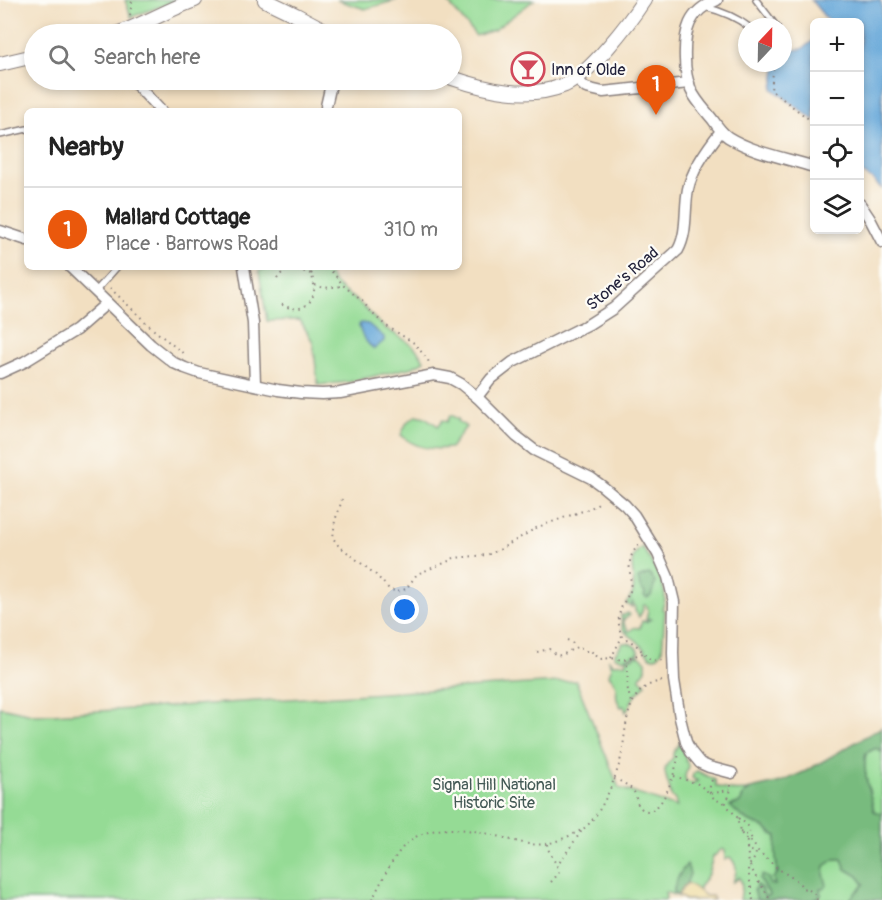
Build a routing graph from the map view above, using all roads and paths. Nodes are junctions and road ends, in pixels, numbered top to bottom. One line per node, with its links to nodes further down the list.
1 (195, 0): 9 (street)
2 (265, 0): 10 (street)
3 (644, 0): 14 (street)
4 (717, 0): 6 (street)
5 (756, 0): 7 (lane)
6 (704, 7): 8 (lane); 16 (street)
7 (770, 18)
8 (738, 20)
9 (141, 24)
10 (313, 24)
11 (24, 59): 12 (street)
12 (0, 64)
13 (773, 72): 21 (path)
14 (576, 79): 15 (street); 16 (street)
15 (462, 81)
16 (689, 83): 23 (street)
17 (141, 90): 20 (street)
18 (330, 90): 19 (street)
19 (326, 106)
20 (158, 108)
21 (810, 120)
22 (24, 130): 24 (lane)
23 (721, 131): 25 (street); 47 (street, Stone's Road)
24 (0, 135)
25 (810, 166)
26 (864, 210): 29 (street)
27 (0, 231): 28 (street)
28 (24, 239)
29 (882, 242)
30 (73, 270): 40 (street)
31 (114, 270): 40 (lane)
32 (244, 270): 46 (street)
33 (314, 270): 35 (path)
34 (331, 270): 38 (path)
35 (311, 274): 36 (path); 37 (path)
36 (277, 279)
37 (315, 285): 38 (path); 42 (path)
38 (344, 286): 45 (path)
39 (110, 288): 43 (path)
40 (95, 292): 41 (street)
41 (106, 303): 44 (street); 46 (street)
42 (279, 303)
43 (186, 356)
44 (0, 373)
45 (434, 375): 46 (street); 47 (street)
46 (255, 384)
47 (477, 397): 48 (street)
48 (612, 494): 49 (path); 50 (street)
49 (342, 499)
50 (648, 539): 51 (path); 58 (street)
51 (622, 637): 55 (path); 56 (path)
52 (567, 640): 53 (path)
53 (574, 647): 54 (path); 56 (path)
54 (537, 652)
55 (643, 653): 57 (path); 58 (path)
56 (611, 658): 57 (path)
57 (625, 659): 60 (path)
58 (673, 660): 59 (street)
59 (674, 680): 60 (path); 61 (street)
60 (632, 703): 65 (path)
61 (688, 746): 62 (street); 64 (path)
62 (717, 770): 63 (street); 67 (path)
63 (732, 773): 66 (path)
64 (674, 776): 65 (path); 67 (path)
65 (614, 779): 70 (path)
66 (730, 789): 67 (path); 68 (path)
67 (711, 794): 68 (path)
68 (726, 803): 69 (path)
69 (738, 818): 71 (path); 72 (path)
70 (584, 829): 74 (path); 80 (path)
71 (740, 832): 72 (path); 73 (path)
72 (750, 836): 75 (path)
73 (747, 841): 75 (path); 76 (path)
74 (547, 844): 80 (path); 82 (path)
75 (754, 844): 78 (path)
76 (747, 848): 77 (path); 79 (path)
77 (756, 852): 78 (path); 79 (path)
78 (760, 853): 85 (path)
79 (749, 864): 83 (path); 84 (path)
80 (557, 866): 81 (path)
81 (551, 882)
82 (372, 900)
83 (753, 900)
84 (770, 900)
85 (817, 900)

